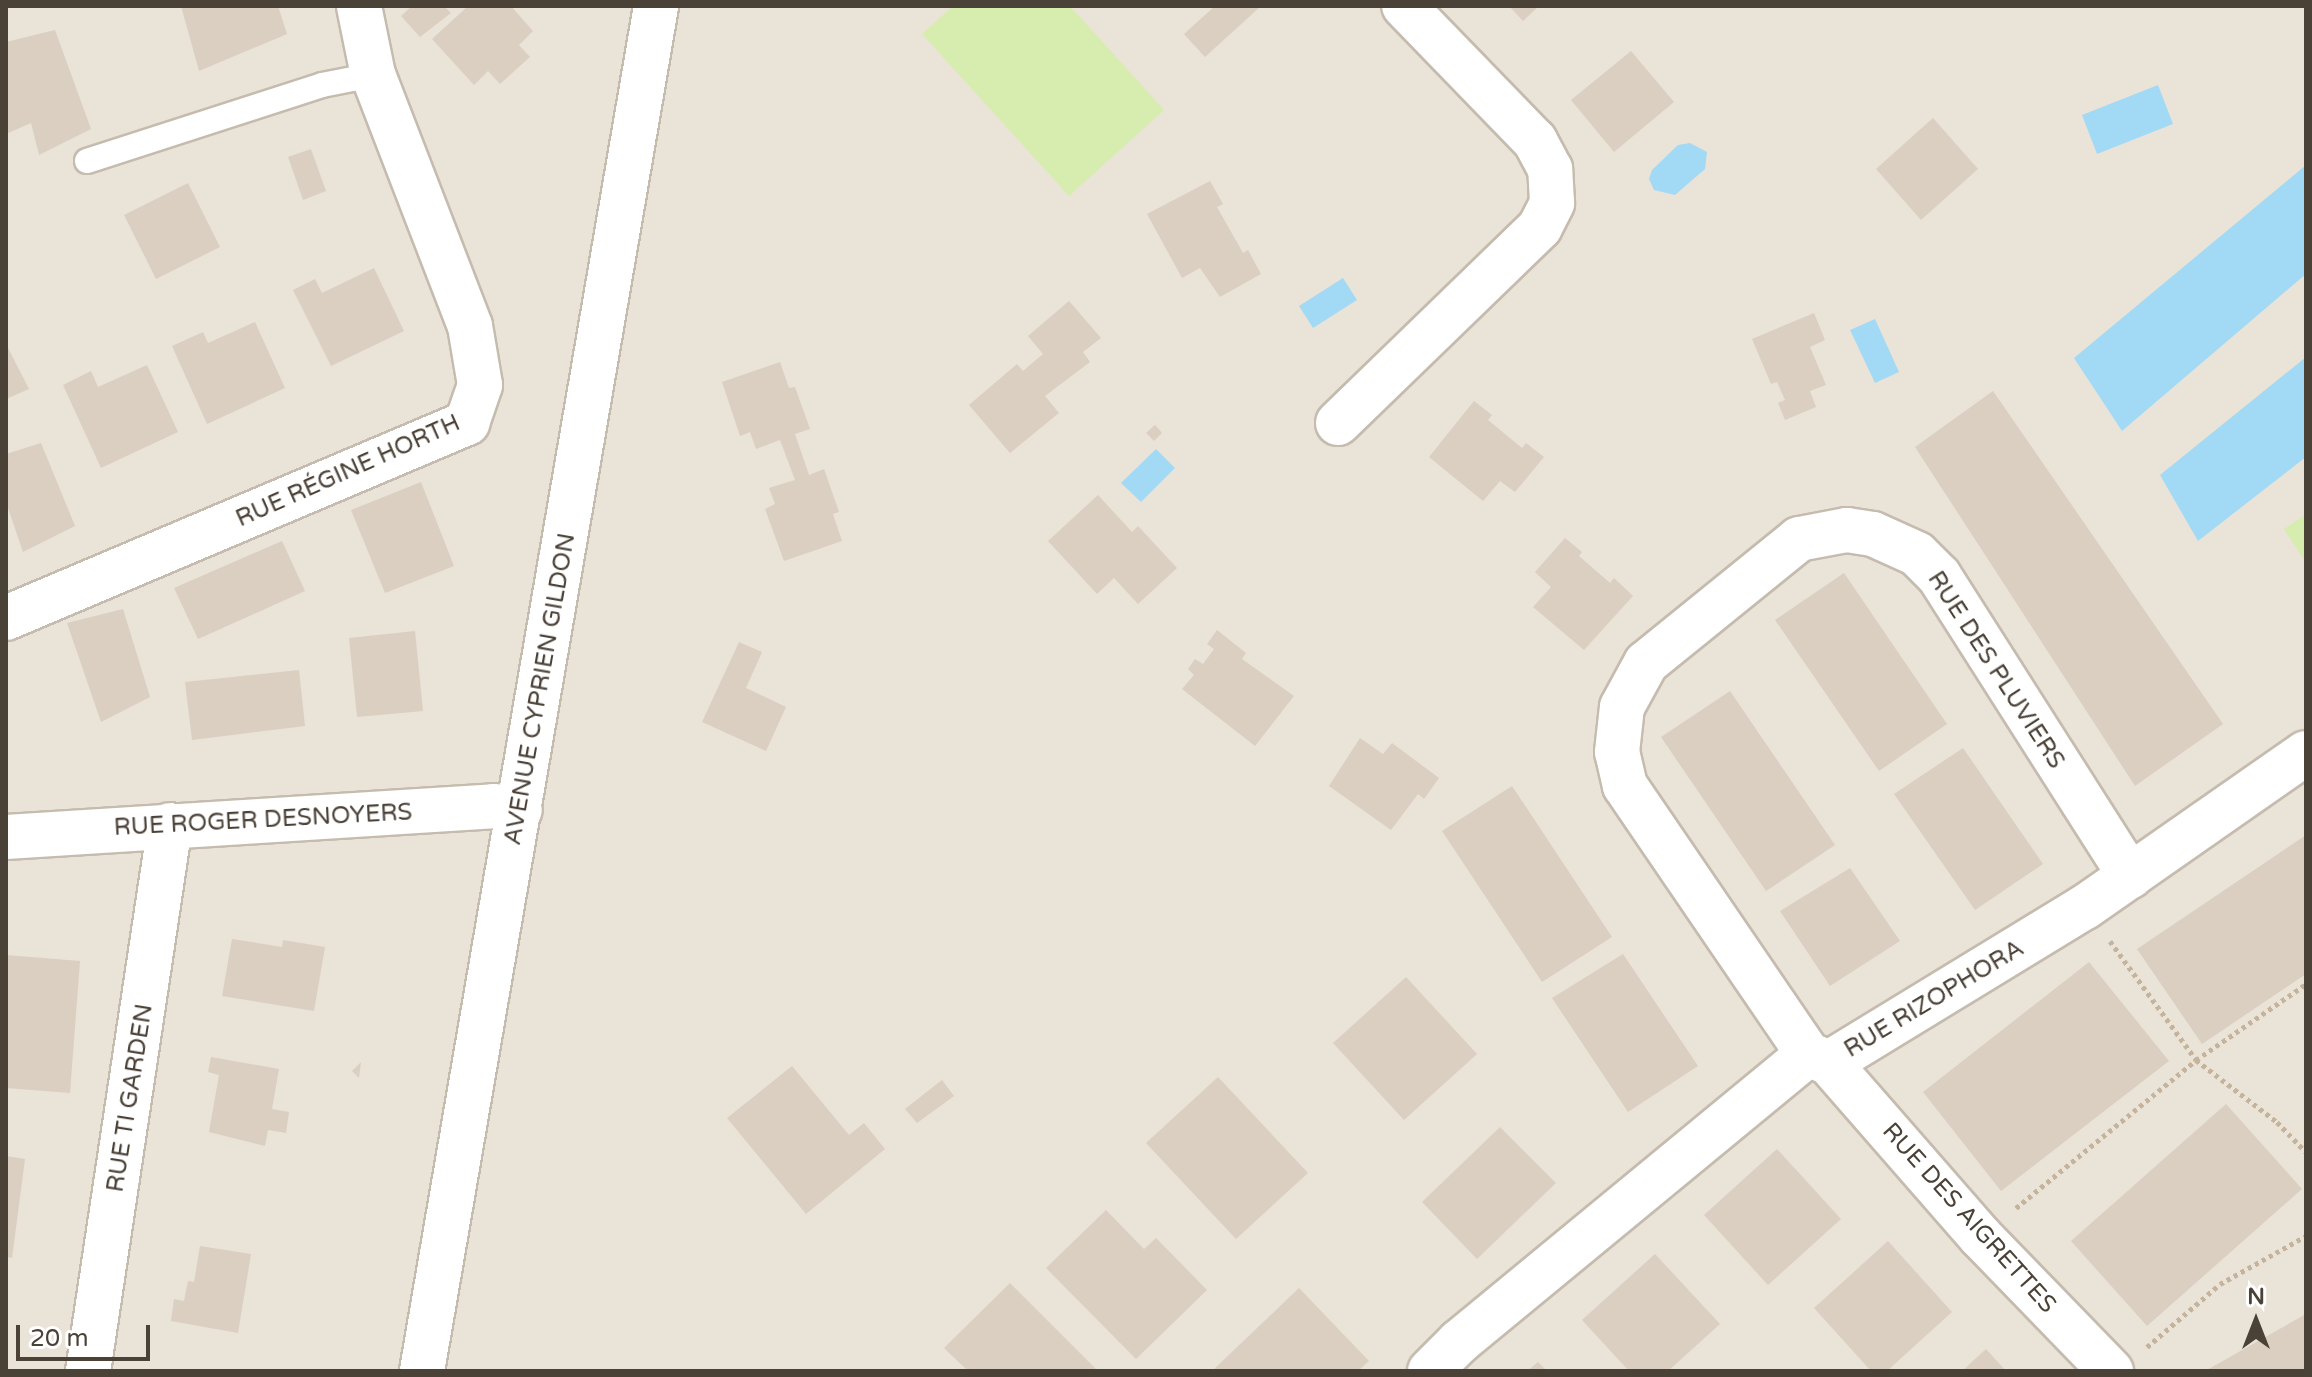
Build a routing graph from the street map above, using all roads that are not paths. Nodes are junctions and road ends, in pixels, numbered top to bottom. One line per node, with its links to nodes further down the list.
1 (359, 6): 4 (street, RUE RÉGINE HORTH)
2 (656, 6): 9 (street, AVENUE CYPRIEN GILDON)
3 (1404, 6): 6 (street)
4 (373, 75): 5 (lane); 7 (street, RUE RÉGINE HORTH)
5 (87, 161)
6 (1338, 423)
7 (6, 618)
8 (2306, 753): 12 (street, RUE RIZOPHORA)
9 (520, 810): 10 (street, RUE ROGER DESNOYERS); 16 (street, AVENUE CYPRIEN GILDON)
10 (170, 825): 11 (street, RUE ROGER DESNOYERS); 15 (street, RUE TI GARDEN)
11 (6, 837)
12 (2130, 876): 13 (street, RUE RIZOPHORA); 13 (street, RUE DES PLUVIERS)
13 (1818, 1059): 14 (street, RUE DES AIGRETTES); 17 (street, RUE RIZOPHORA)
14 (2126, 1361)
15 (88, 1371)
16 (422, 1371)
17 (1430, 1371)

